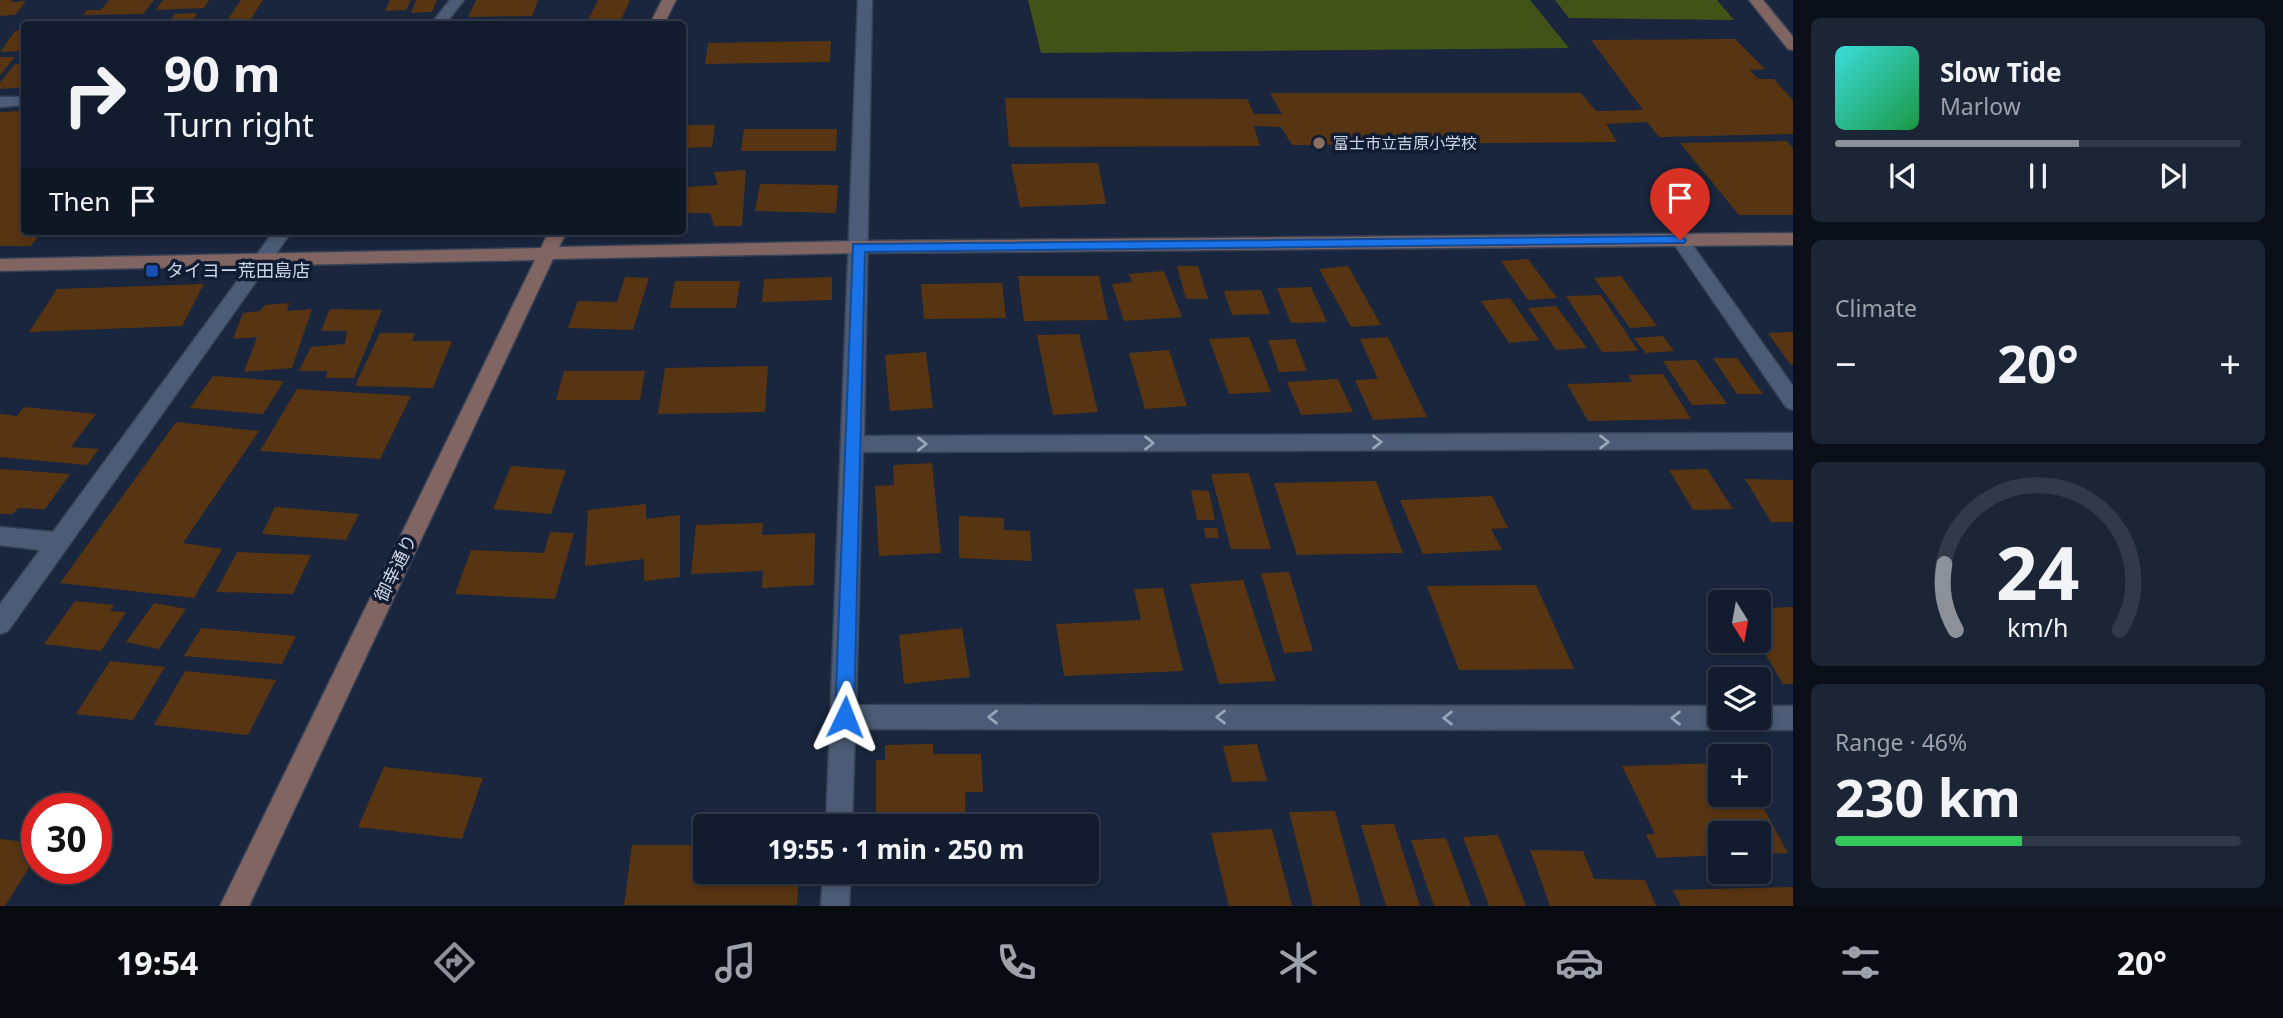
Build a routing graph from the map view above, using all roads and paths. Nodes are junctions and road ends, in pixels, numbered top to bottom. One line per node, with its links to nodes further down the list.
1 (457, 0): 5 (street)
2 (669, 0): 6 (street)
3 (865, 0): 14 (street)
4 (1756, 0): 7 (street)
5 (440, 21)
6 (658, 21)
7 (1793, 46)
8 (21, 101): 9 (street)
9 (0, 102)
10 (280, 235): 16 (street)
11 (556, 235): 15 (street, 御幸通り)
12 (1793, 239): 13 (street)
13 (1680, 240): 14 (street); 18 (street)
14 (858, 247): 15 (street); 20 (street)
15 (547, 254): 16 (street); 28 (street, 御幸通り)
16 (262, 259): 17 (street); 22 (street)
17 (0, 265)
18 (1793, 402)
19 (1793, 441): 20 (street, one-way to 19)
20 (853, 444): 24 (street)
21 (0, 536): 22 (street)
22 (59, 542): 23 (street)
23 (0, 623)
24 (845, 717): 25 (street, one-way to 24); 26 (street)
25 (1793, 718)
26 (840, 814)
27 (836, 884): 29 (street)
28 (234, 906)
29 (835, 906)

